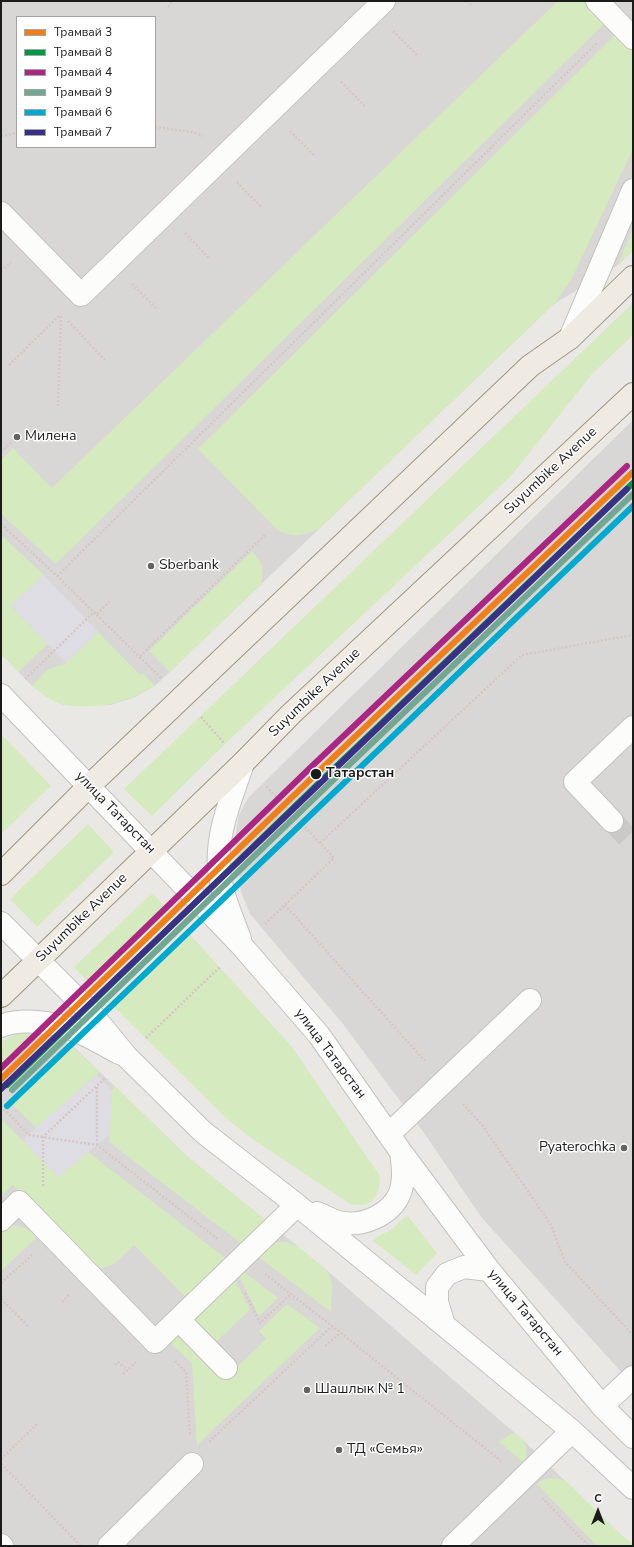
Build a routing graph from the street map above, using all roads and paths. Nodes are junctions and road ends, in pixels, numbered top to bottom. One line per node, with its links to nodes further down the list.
1 (173, 1): 6 (path)
2 (467, 1): 4 (path)
3 (597, 1): 7 (street)
4 (471, 5)
5 (379, 6): 9 (path); 10 (street)
6 (168, 7)
7 (618, 22): 8 (street); 37 (path)
8 (633, 38)
9 (418, 56)
10 (321, 62): 11 (path); 12 (street)
11 (366, 108)
12 (271, 111): 16 (street); 17 (path)
13 (156, 127): 16 (path)
14 (16, 133): 15 (path)
15 (1, 136)
16 (226, 155): 19 (path); 21 (street)
17 (315, 156)
18 (633, 190): 28 (street)
19 (262, 208)
20 (1, 213): 25 (street)
21 (166, 213): 22 (path); 23 (street)
22 (210, 259)
23 (113, 264): 25 (street); 26 (path)
24 (633, 277): 28 (main road)
25 (81, 295): 27 (path)
26 (157, 310)
27 (61, 314): 29 (path); 30 (path); 32 (path)
28 (570, 338): 50 (main road)
29 (105, 360)
30 (9, 366)
31 (633, 394): 48 (main road, Suyumbike Avenue)
32 (58, 406)
33 (13, 441): 34 (path)
34 (1, 452)
35 (1, 524): 37 (path)
36 (264, 535): 41 (path)
37 (57, 576): 39 (path)
38 (109, 602): 39 (path)
39 (96, 613): 41 (path); 42 (path)
40 (633, 635): 52 (path)
41 (140, 656): 43 (path)
42 (24, 679)
43 (162, 679)
44 (1, 695): 50 (street, улица Татарстан)
45 (201, 717): 47 (path)
46 (633, 727): 51 (street)
47 (225, 744)
48 (243, 763): 53 (main road, Suyumbike Avenue); 58 (street)
49 (264, 784): 52 (path)
50 (89, 786): 53 (street, улица Татарстан); 54 (main road)
51 (612, 821)
52 (320, 843): 55 (path)
53 (152, 851): 58 (street, улица Татарстан); 59 (main road, Suyumbike Avenue)
54 (1, 874)
55 (284, 905): 57 (path); 67 (path)
56 (1, 923): 59 (street)
57 (262, 927)
58 (242, 946): 70 (street, улица Татарстан)
59 (38, 961): 61 (main road, Suyumbike Avenue); 65 (street)
60 (220, 967): 64 (path)
61 (1, 996)
62 (530, 1000): 67 (street)
63 (1, 1026): 65 (street)
64 (146, 1038)
65 (127, 1057): 75 (street)
66 (106, 1078): 68 (path)
67 (443, 1082): 70 (street); 91 (path)
68 (98, 1085): 71 (path); 72 (path)
69 (1, 1106): 71 (path)
70 (389, 1134): 73 (street, улица Татарстан)
71 (43, 1137): 72 (path); 74 (path)
72 (97, 1145): 78 (path)
73 (402, 1152): 75 (street); 79 (street, улица Татарстан)
74 (43, 1193)
75 (297, 1205): 78 (street); 87 (street)
76 (1, 1220): 77 (street)
77 (51, 1236): 80 (path); 92 (street)
78 (242, 1258): 82 (path); 85 (street)
79 (489, 1270): 87 (street); 98 (street, улица Татарстан)
80 (1, 1283)
81 (71, 1294): 84 (path)
82 (291, 1294): 86 (path); 89 (path)
83 (1, 1299): 88 (path)
84 (62, 1302)
85 (179, 1320): 92 (street); 95 (street)
86 (260, 1323)
87 (444, 1325): 100 (street)
88 (28, 1326)
89 (332, 1326): 90 (path); 104 (path)
90 (340, 1333): 93 (path); 102 (path)
91 (633, 1334)
92 (156, 1342): 104 (path)
93 (325, 1346)
94 (114, 1365): 96 (path)
95 (226, 1368)
96 (127, 1370)
97 (633, 1377): 98 (street)
98 (602, 1406): 101 (street, улица Татарстан)
99 (38, 1423): 103 (path)
100 (572, 1431): 106 (street); 110 (street)
101 (633, 1436)
102 (495, 1456)
103 (1, 1459)
104 (192, 1461): 109 (street)
105 (1, 1464): 108 (path)
106 (633, 1488)
107 (548, 1504): 111 (path)
108 (81, 1546)
109 (109, 1546)
110 (453, 1546)
111 (589, 1546)

